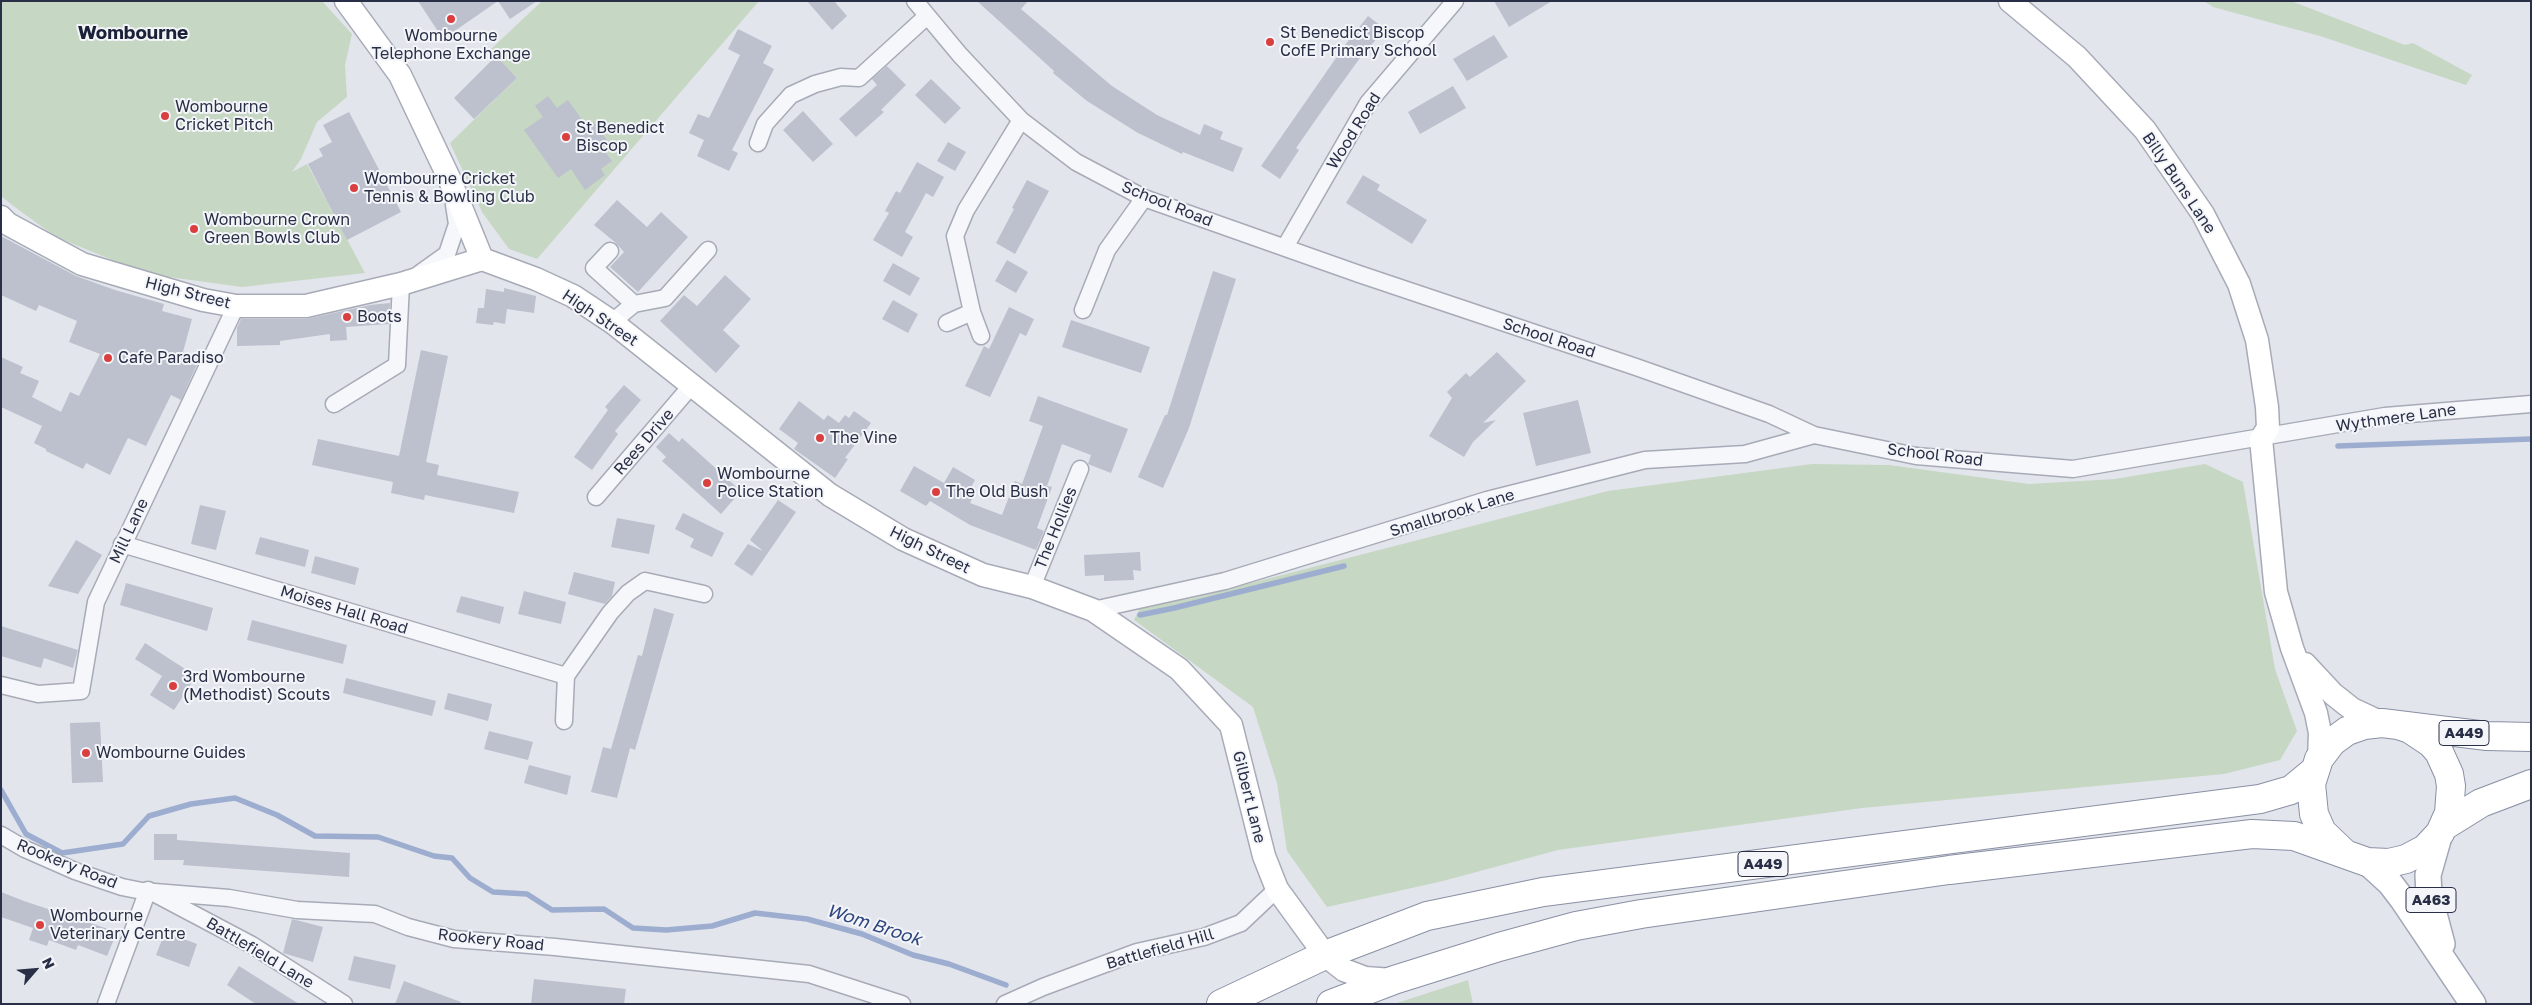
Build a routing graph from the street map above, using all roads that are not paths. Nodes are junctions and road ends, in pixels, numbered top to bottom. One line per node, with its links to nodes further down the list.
1 (346, 1): 8 (street)
2 (915, 1): 5 (street, School Road)
3 (2010, 1): 27 (street, Billy Buns Lane)
4 (1453, 2): 11 (street, Wood Road)
5 (927, 16): 6 (street, School Road); 7 (street)
6 (1021, 120): 9 (street, School Road); 19 (street)
7 (758, 143)
8 (450, 178): 14 (street); 15 (street)
9 (1144, 198): 11 (street, School Road); 18 (street)
10 (1, 216): 17 (street, High Street)
11 (1285, 247): 26 (street, School Road)
12 (708, 250): 16 (street)
13 (610, 251): 16 (street)
14 (482, 259): 15 (street, High Street); 20 (street, High Street)
15 (405, 283): 17 (street, High Street); 24 (street)
16 (634, 304): 20 (street)
17 (236, 306): 30 (street, Mill Lane)
18 (1083, 310)
19 (972, 312): 21 (street); 22 (street)
20 (612, 322): 23 (street, High Street)
21 (947, 323)
22 (981, 336)
23 (691, 386): 29 (street, Rees Drive); 31 (street, High Street)
24 (334, 404)
25 (2531, 404): 27 (street, Wythmere Lane)
26 (1814, 435): 27 (street, School Road); 33 (street, Smallbrook Lane)
27 (2261, 439): 34 (street, Billy Buns Lane)
28 (1080, 470): 31 (street, The Hollies)
29 (596, 497)
30 (122, 544): 35 (street, Moises Hall Road); 36 (street, Mill Lane)
31 (1032, 587): 33 (street, High Street)
32 (704, 594): 35 (street)
33 (1093, 610): 45 (street, Gilbert Lane)
34 (2292, 648): 38 (street, Billy Buns Lane); 40 (street, Billy Buns Lane)
35 (566, 676): 37 (street)
36 (1, 685)
37 (564, 721)
38 (2390, 724): 39 (highway, A449); 40 (highway); 42 (highway)
39 (2531, 737)
40 (2317, 765): 44 (highway); 47 (highway, A449)
41 (2531, 784): 42 (highway)
42 (2442, 830): 44 (highway); 48 (main road, A463)
43 (1, 835): 46 (street, Rookery Road)
44 (2358, 859): 48 (main road, A463); 49 (highway, A449)
45 (1277, 889): 47 (street, Gilbert Lane); 53 (street, Battlefield Hill)
46 (148, 890): 50 (street); 51 (street, Battlefield Lane); 52 (street, Rookery Road)
47 (1325, 955): 49 (street, Gilbert Lane); 54 (highway, A449)
48 (2449, 966): 56 (main road, A463)
49 (1394, 980): 55 (highway, A449)
50 (106, 1004)
51 (344, 1004)
52 (902, 1004)
53 (1005, 1004)
54 (1221, 1004)
55 (1331, 1004)
56 (2473, 1004)

